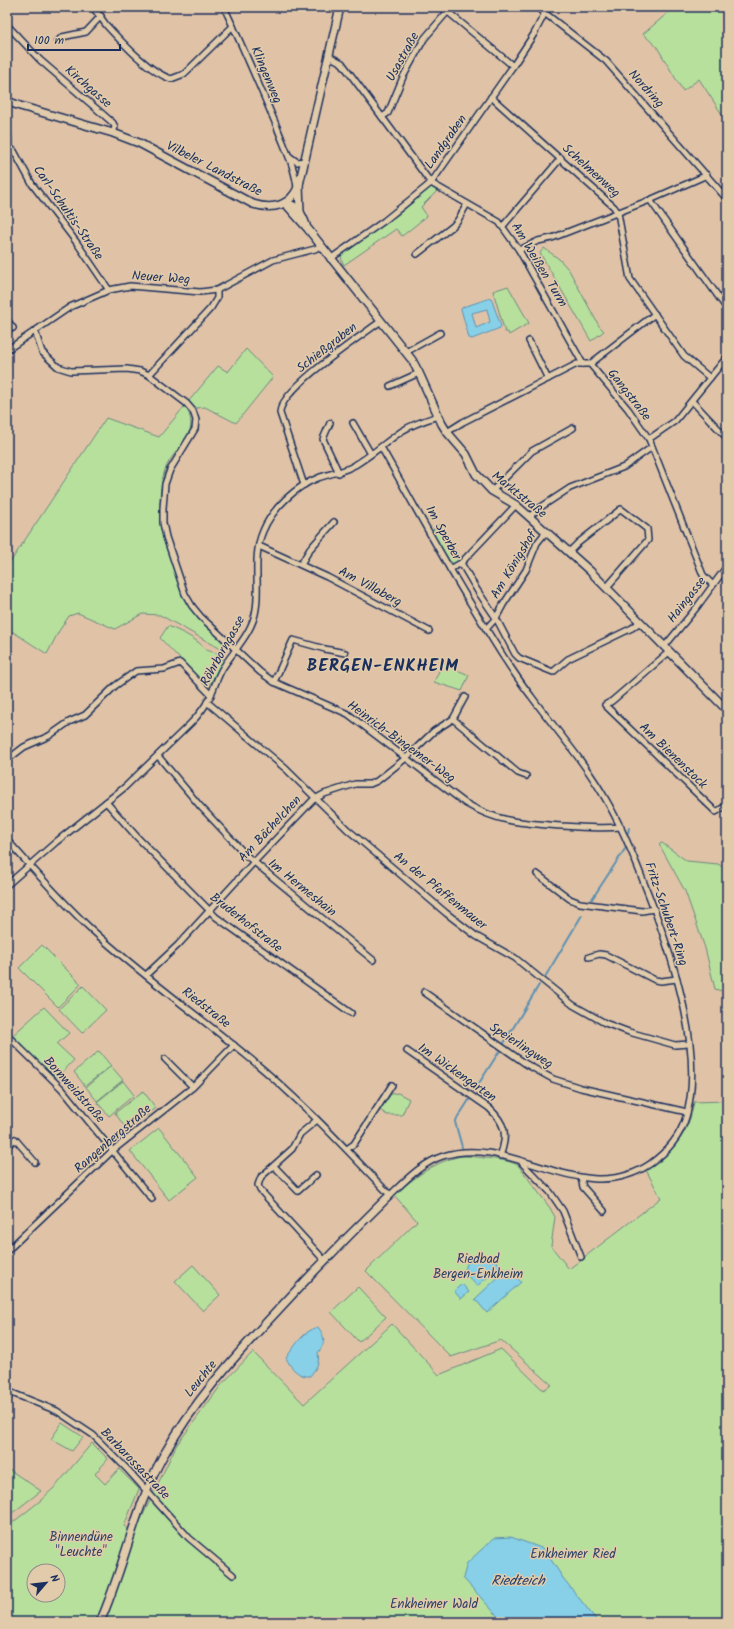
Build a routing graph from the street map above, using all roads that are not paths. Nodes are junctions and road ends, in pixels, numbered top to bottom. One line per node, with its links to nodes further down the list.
1 (92, 7): 9 (street)
2 (224, 7): 11 (street, Klingenweg)
3 (340, 7): 13 (street)
4 (442, 7): 7 (street)
5 (537, 7): 8 (street, Nordring)
6 (548, 7): 8 (street, Landgraben)
7 (448, 11): 14 (street); 18 (street, Usastraße)
8 (545, 14): 14 (street, Landgraben); 25 (street, Nordring)
9 (101, 16): 11 (street); 12 (street)
10 (7, 25): 19 (street, Kirchgasse)
11 (233, 26): 21 (street, Klingenweg)
12 (58, 41)
13 (329, 56): 18 (street, Am Weißen Turm); 23 (street)
14 (513, 66): 15 (street, Landgraben)
15 (491, 97): 22 (street, Schelmenweg); 26 (street, Landgraben)
16 (7, 101): 19 (street, Vilbeler Landstraße)
17 (7, 116): 20 (street)
18 (382, 117): 26 (street, Am Weißen Turm)
19 (113, 133): 30 (street, Vilbeler Landstraße)
20 (9, 148): 24 (street); 40 (street, Carl-Schultis-Straße)
21 (287, 152): 23 (street); 27 (street, Klingenweg)
22 (561, 158): 33 (street, Schelmenweg); 34 (street)
23 (305, 161): 27 (street)
24 (7, 165)
25 (707, 175): 28 (street); 29 (street, Nordring)
26 (431, 183): 31 (street, Am Weißen Turm); 39 (street, Landgraben)
27 (298, 188): 30 (street); 32 (street)
28 (650, 200): 33 (street); 42 (street)
29 (727, 200)
30 (285, 204): 32 (street); 35 (street, Marktstraße)
31 (467, 204): 34 (street, Am Weißen Turm); 38 (street)
32 (300, 212): 35 (street, Marktstraße)
33 (618, 212): 37 (street); 43 (street, Schelmenweg)
34 (503, 226): 37 (street, Am Weißen Turm)
35 (308, 229): 36 (street, Marktstraße)
36 (321, 246): 39 (street, Marktstraße); 41 (street, Neuer Weg)
37 (518, 250): 53 (street, Am Weißen Turm)
38 (417, 254)
39 (330, 258): 45 (street, Marktstraße)
40 (109, 290): 41 (street, Neuer Weg); 47 (street, Neuer Weg)
41 (217, 290): 56 (street)
42 (727, 309)
43 (654, 314): 54 (street); 57 (street, Schelmenweg)
44 (7, 320): 46 (street)
45 (381, 321): 51 (street, Marktstraße); 72 (street, Schießgraben)
46 (13, 328)
47 (35, 331): 50 (street, Neuer Weg); 56 (street, Heinrich-Bingemer-Weg)
48 (440, 333): 51 (street)
49 (529, 341): 58 (street)
50 (7, 350)
51 (406, 352): 55 (street, Marktstraße)
52 (727, 357): 57 (street)
53 (583, 364): 54 (street, Gangstraße); 58 (street, Gangstraße)
54 (590, 364): 67 (street, Gangstraße)
55 (419, 373): 59 (street); 61 (street, Marktstraße)
56 (149, 375): 90 (street, Heinrich-Bingemer-Weg)
57 (710, 378): 60 (street)
58 (548, 379): 65 (street, Gangstraße)
59 (390, 386)
60 (692, 401): 66 (street); 67 (street)
61 (438, 416): 65 (street, Marktstraße); 68 (street, Röhrborngasse)
62 (330, 423): 71 (street)
63 (353, 423): 70 (street)
64 (573, 428): 73 (street)
65 (447, 432): 73 (street, Marktstraße)
66 (727, 438)
67 (649, 439): 69 (street, Gangstraße)
68 (381, 447): 70 (street, Röhrborngasse); 83 (street, Im Sperber)
69 (652, 447): 75 (street); 84 (street, Gangstraße)
70 (371, 454): 71 (street, Röhrborngasse)
71 (339, 473): 72 (street, Röhrborngasse)
72 (304, 485): 78 (street, Röhrborngasse)
73 (492, 491): 74 (street, Marktstraße)
74 (516, 505): 75 (street, Marktstraße); 80 (street)
75 (529, 517): 77 (street, Marktstraße)
76 (334, 522): 81 (street)
77 (546, 532): 79 (street, Marktstraße); 86 (street, Am Königshof)
78 (258, 546): 81 (street, Am Villaberg); 90 (street, Röhrborngasse)
79 (569, 552): 85 (street, Marktstraße); 85 (street)
80 (462, 563): 83 (street); 86 (street, Im Sperber)
81 (300, 564): 89 (street, Am Villaberg)
82 (727, 566): 84 (street, Haingasse)
83 (450, 569): 88 (street, Im Sperber)
84 (713, 585): 91 (street, Haingasse)
85 (607, 587): 87 (street, Marktstraße)
86 (496, 618): 87 (street, Im Sperber); 88 (street, Am Königshof)
87 (640, 622): 91 (street, Marktstraße)
88 (486, 628): 107 (street, Fritz-Schubert-Ring)
89 (429, 631)
90 (236, 649): 93 (street, Heinrich-Bingemer-Weg); 94 (street, Röhrborngasse)
91 (666, 650): 97 (street, Haingasse); 98 (street, Marktstraße)
92 (345, 653): 93 (street)
93 (274, 682): 101 (street, Heinrich-Bingemer-Weg)
94 (211, 695): 96 (street, Röhrborngasse); 102 (street)
95 (465, 697): 99 (street, Am Bächelchen)
96 (207, 702): 100 (street, Röhrborngasse); 104 (street, An der Pfaffenmauer)
97 (605, 705): 106 (street, Am Bienenstock)
98 (727, 710)
99 (453, 719): 101 (street, Am Bächelchen); 103 (street)
100 (158, 756): 105 (street, Röhrborngasse); 109 (street, Im Hermeshain)
101 (406, 758): 104 (street, Am Bächelchen); 107 (street, Heinrich-Bingemer-Weg)
102 (7, 760)
103 (526, 776)
104 (316, 798): 109 (street, Am Bächelchen); 122 (street, An der Pfaffenmauer)
105 (106, 802): 110 (street, Röhrborngasse); 114 (street, Bruderhofstraße)
106 (727, 805)
107 (621, 827): 113 (street, Fritz-Schubert-Ring)
108 (7, 840): 110 (street, Riedstraße)
109 (254, 862): 114 (street, Am Bächelchen); 116 (street, Im Hermeshain)
110 (30, 865): 112 (street, Röhrborngasse); 117 (street, Riedstraße)
111 (537, 874): 113 (street)
112 (7, 885)
113 (654, 908): 118 (street, Fritz-Schubert-Ring)
114 (209, 910): 117 (street, Am Bächelchen); 120 (street, Bruderhofstraße)
115 (589, 958): 118 (street)
116 (373, 960)
117 (146, 976): 123 (street, Riedstraße)
118 (677, 979): 122 (street, Fritz-Schubert-Ring)
119 (424, 992): 128 (street, Speierlingweg)
120 (351, 1013)
121 (7, 1034): 132 (street, Bornweidstraße)
122 (689, 1044): 128 (street, Fritz-Schubert-Ring)
123 (234, 1045): 127 (street, Rangenbergstraße); 129 (street, Riedstraße)
124 (407, 1051): 133 (street, Im Wickengarten)
125 (165, 1059): 127 (street)
126 (392, 1085): 131 (street)
127 (193, 1088): 132 (street, Rangenbergstraße)
128 (687, 1112): 138 (street, Fritz-Schubert-Ring)
129 (317, 1120): 131 (street, Riedstraße); 136 (street)
130 (7, 1146): 135 (street)
131 (347, 1148): 139 (street, Riedstraße)
132 (112, 1151): 140 (street, Bornweidstraße); 142 (street, Rangenbergstraße)
133 (500, 1156): 134 (street, Fritz-Schubert-Ring); 139 (street, Fritz-Schubert-Ring)
134 (521, 1161): 138 (street, Fritz-Schubert-Ring); 143 (street)
135 (35, 1162)
136 (274, 1166): 137 (street); 144 (street)
137 (316, 1175)
138 (581, 1178): 141 (street)
139 (390, 1195): 144 (street, Leuchte)
140 (152, 1199)
141 (604, 1211)
142 (7, 1251)
143 (581, 1257)
144 (324, 1260): 147 (street, Leuchte)
145 (9, 1392): 146 (street); 147 (street, Barbarossastraße)
146 (7, 1399)
147 (146, 1490): 148 (street, Barbarossastraße); 149 (street, Leuchte)
148 (233, 1575)
149 (100, 1622)

